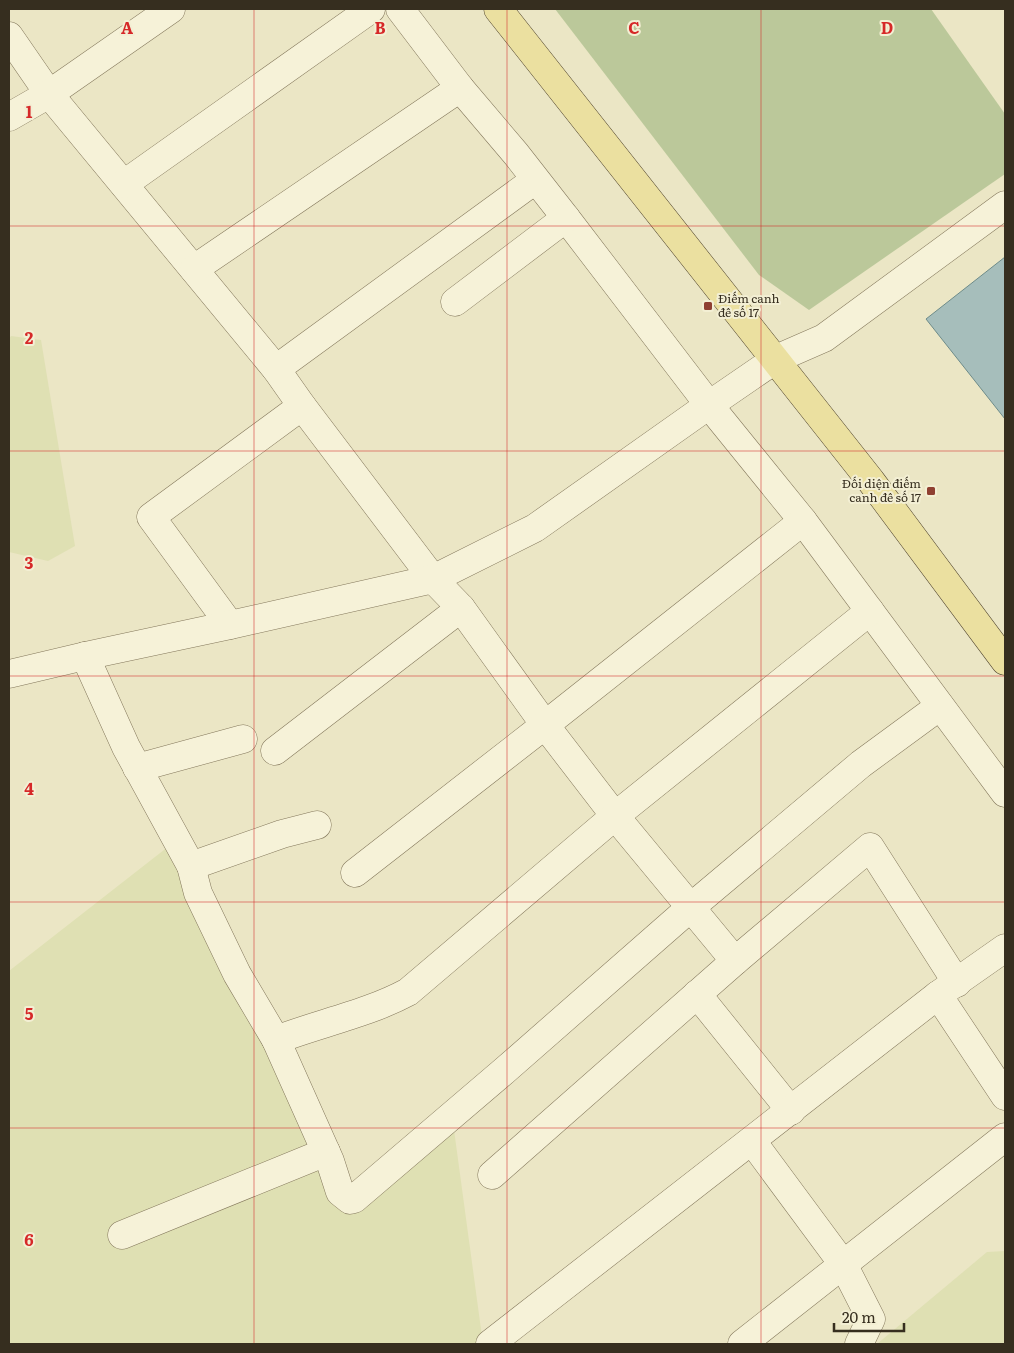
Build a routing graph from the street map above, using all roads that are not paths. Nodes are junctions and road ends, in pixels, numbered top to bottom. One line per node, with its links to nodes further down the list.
1 (171, 9): 7 (street)
2 (371, 9): 10 (street)
3 (400, 9): 6 (street)
4 (498, 9): 15 (main road)
5 (9, 36): 7 (street)
6 (460, 88): 9 (street); 13 (street)
7 (49, 94): 8 (street); 10 (street)
8 (9, 117)
9 (536, 180): 12 (street); 16 (street)
10 (124, 184): 13 (street)
11 (1005, 205): 15 (street)
12 (566, 218): 14 (street); 17 (street)
13 (194, 270): 16 (street)
14 (456, 302)
15 (776, 359): 17 (street); 24 (main road)
16 (276, 369): 18 (street)
17 (709, 405): 19 (street); 20 (street)
18 (302, 406): 20 (street); 23 (street)
19 (802, 521): 22 (street); 29 (street)
20 (433, 579): 21 (street); 23 (street)
21 (461, 608): 29 (street); 31 (street)
22 (870, 611): 28 (street); 34 (street)
23 (230, 625): 25 (street)
24 (1000, 655): 27 (street)
25 (85, 656): 26 (street); 32 (street)
26 (9, 674)
27 (1005, 676)
28 (940, 706): 33 (street); 38 (street)
29 (545, 725): 34 (street); 37 (street)
30 (243, 739): 32 (street)
31 (275, 751)
32 (137, 768): 36 (street)
33 (1005, 793)
34 (615, 816): 38 (street); 43 (street)
35 (317, 825): 36 (street)
36 (192, 866): 43 (street)
37 (355, 873)
38 (690, 908): 40 (street); 48 (street)
39 (1005, 948): 41 (street)
40 (734, 961): 41 (street); 42 (street)
41 (947, 989): 44 (street); 45 (street)
42 (697, 994): 45 (street); 49 (street)
43 (276, 1040): 48 (street)
44 (1005, 1096)
45 (791, 1111): 47 (street)
46 (1005, 1137): 51 (street)
47 (752, 1141): 51 (street); 52 (street)
48 (326, 1152): 50 (street)
49 (492, 1174)
50 (122, 1235)
51 (843, 1264): 53 (street); 54 (street)
52 (490, 1344)
53 (742, 1344)
54 (859, 1344)

